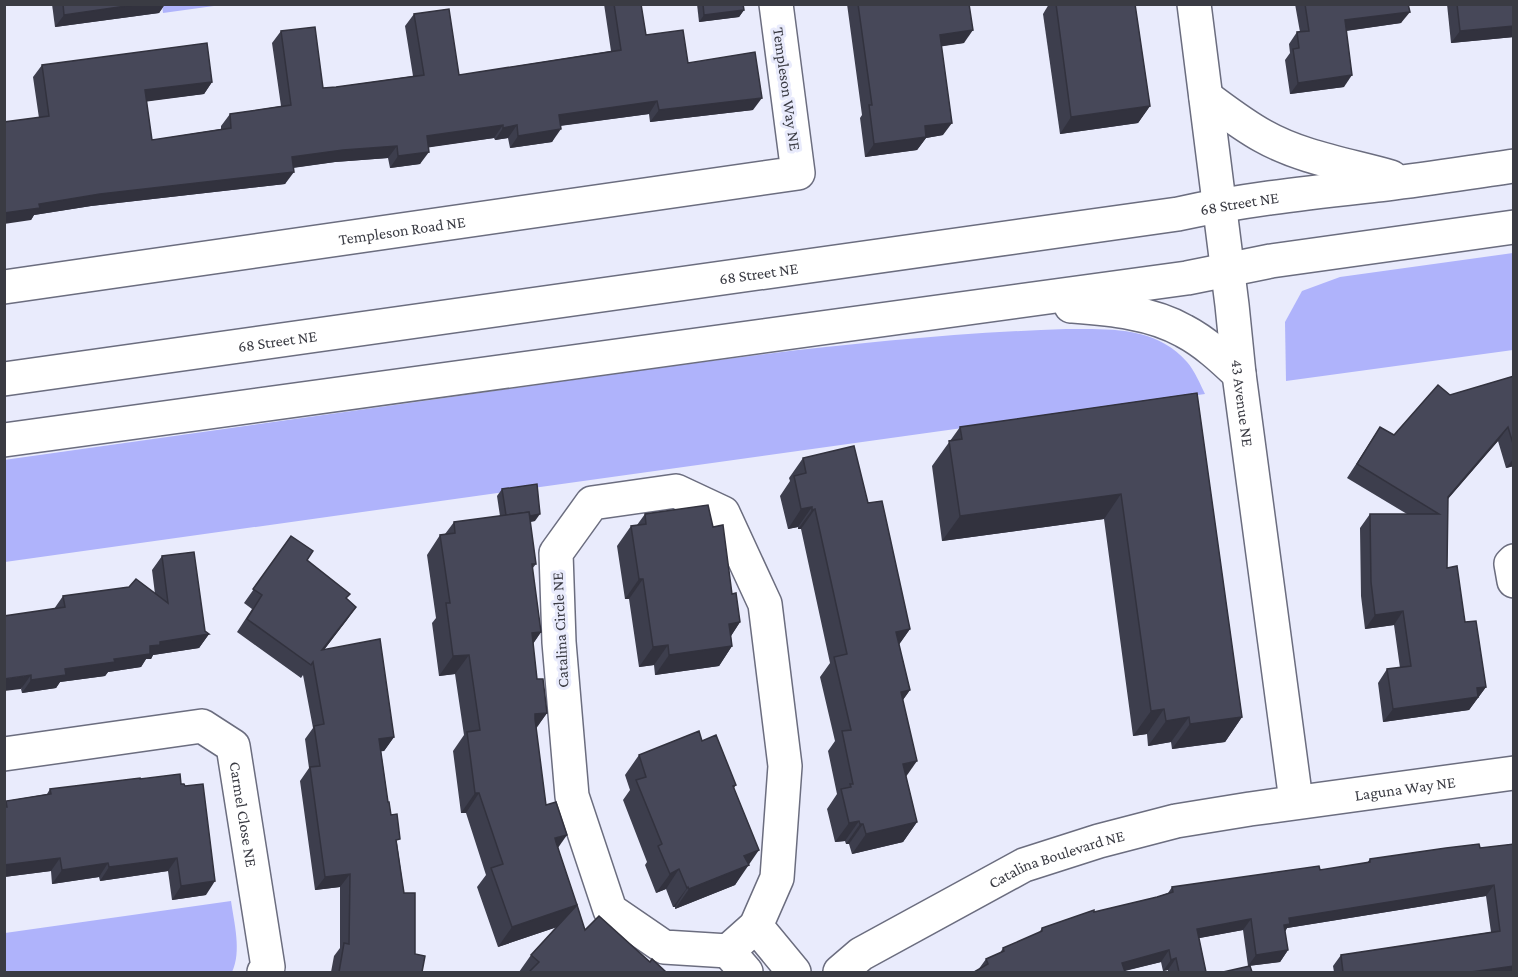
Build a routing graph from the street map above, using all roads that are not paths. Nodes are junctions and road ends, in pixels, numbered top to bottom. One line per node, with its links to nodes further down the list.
1 (776, 4): 5 (street, Templeson Way NE)
2 (1194, 4): 3 (street, 43 Avenue NE)
3 (1206, 97): 6 (street); 7 (street, 43 Avenue NE)
4 (1514, 166): 6 (street, 68 Street NE)
5 (798, 173): 10 (street, Templeson Road NE)
6 (1408, 181): 7 (street, 68 Street NE)
7 (1219, 205): 9 (street, 43 Avenue NE); 13 (street, 68 Street NE)
8 (1514, 227): 9 (street)
9 (1227, 269): 11 (street); 12 (street, 43 Avenue NE)
10 (4, 287)
11 (1012, 301): 12 (street); 14 (street)
12 (1239, 374): 19 (street, 43 Avenue NE)
13 (4, 379)
14 (4, 440)
15 (1514, 561): 16 (street)
16 (1514, 581)
17 (4, 754): 22 (street, Carmel Close NE)
18 (1514, 773): 19 (street, Laguna Way NE)
19 (1296, 801): 24 (street, Catalina Boulevard NE)
20 (756, 926): 21 (street, Catalina Circle NE); 21 (street, Catalina Circle NE); 23 (street)
21 (737, 962)
22 (264, 972)
23 (795, 972)
24 (840, 972)

